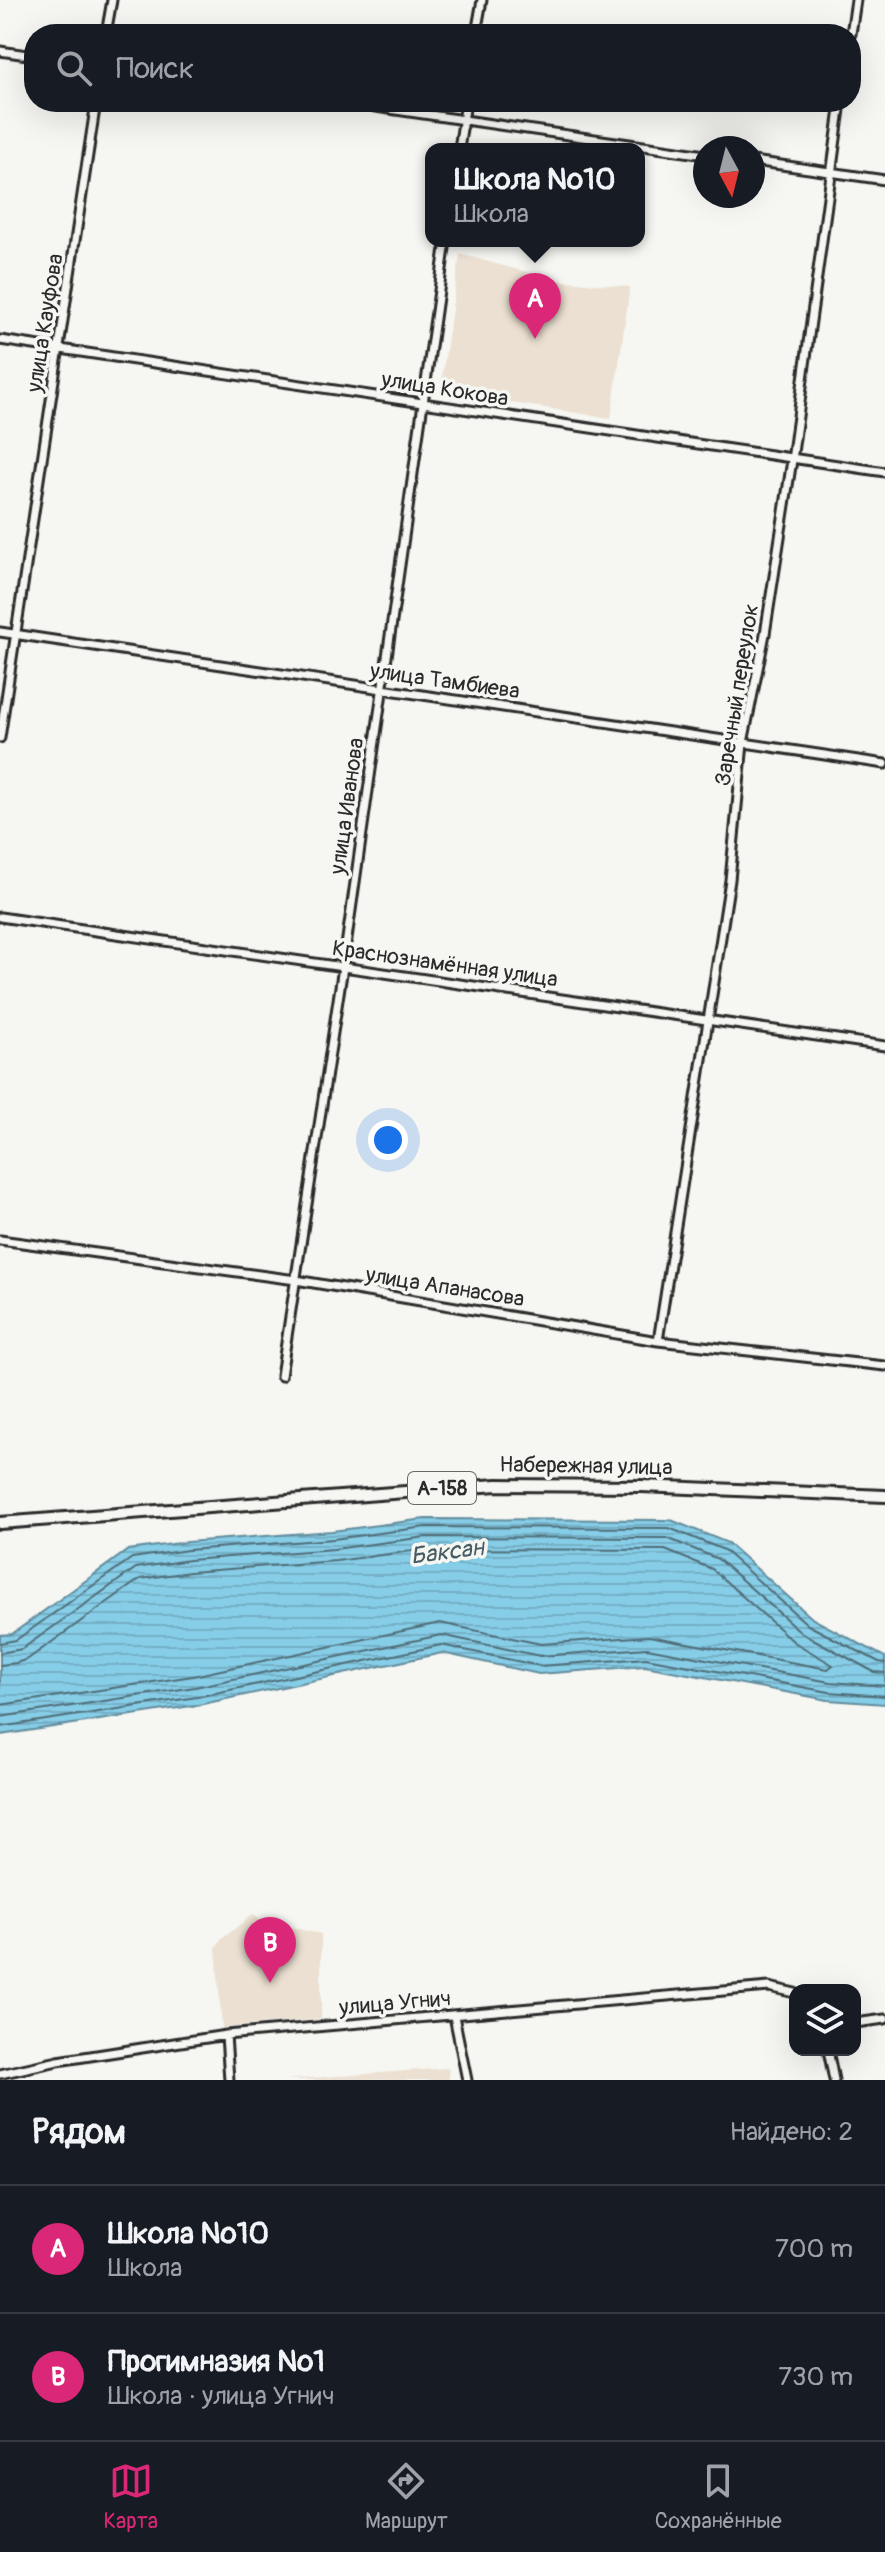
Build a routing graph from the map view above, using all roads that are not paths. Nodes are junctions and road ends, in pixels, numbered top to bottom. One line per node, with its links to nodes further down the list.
1 (112, 0): 4 (street)
2 (482, 0): 5 (street)
3 (856, 0): 6 (street)
4 (108, 24)
5 (478, 24)
6 (852, 24)
7 (0, 51): 8 (street)
8 (24, 55)
9 (94, 112): 23 (street, улица Кауфова)
10 (405, 112): 13 (street)
11 (464, 112): 13 (street)
12 (840, 112): 19 (street, Заречный переулок)
13 (463, 121): 14 (street); 15 (street)
14 (460, 143)
15 (620, 143)
16 (645, 147): 17 (street)
17 (693, 153)
18 (765, 163): 19 (street)
19 (831, 172): 20 (street); 25 (street, Заречный переулок)
20 (885, 180)
21 (445, 247): 24 (street, улица Иванова)
22 (0, 340): 23 (street, улица Кокова)
23 (59, 348): 24 (street, улица Кокова); 28 (street, улица Кауфова)
24 (424, 404): 25 (street, улица Кокова); 29 (street, улица Иванова)
25 (792, 460): 26 (street, улица Кокова); 31 (street, Заречный переулок)
26 (885, 472)
27 (0, 632): 28 (street, улица Тамбиева)
28 (16, 634): 29 (street, улица Тамбиева); 30 (street, улица Кауфова)
29 (381, 690): 31 (street, улица Тамбиева); 34 (street, улица Иванова)
30 (0, 738)
31 (743, 743): 32 (street, улица Тамбиева); 35 (street, Заречный переулок)
32 (885, 764)
33 (0, 917): 34 (street, Краснознамённая улица)
34 (343, 967): 35 (street, Краснознамённая улица); 38 (street, улица Иванова)
35 (710, 1020): 36 (street, Краснознамённая улица); 39 (street, Заречный переулок)
36 (885, 1046)
37 (0, 1240): 38 (street, улица Апанасова)
38 (296, 1280): 39 (street, улица Апанасова); 41 (street, улица Иванова)
39 (658, 1341): 40 (street, улица Апанасова)
40 (885, 1366)
41 (281, 1376)
42 (885, 1496): 43 (main road, Набережная улица / А-158)
43 (0, 1523)
44 (789, 1992): 45 (street, улица Угнич)
45 (454, 2016): 48 (street, улица Угнич); 52 (street)
46 (885, 2019): 47 (street)
47 (861, 2022)
48 (226, 2035): 50 (street, улица Угнич); 51 (street)
49 (829, 2056): 53 (street)
50 (0, 2074)
51 (229, 2080)
52 (467, 2080)
53 (834, 2080)

